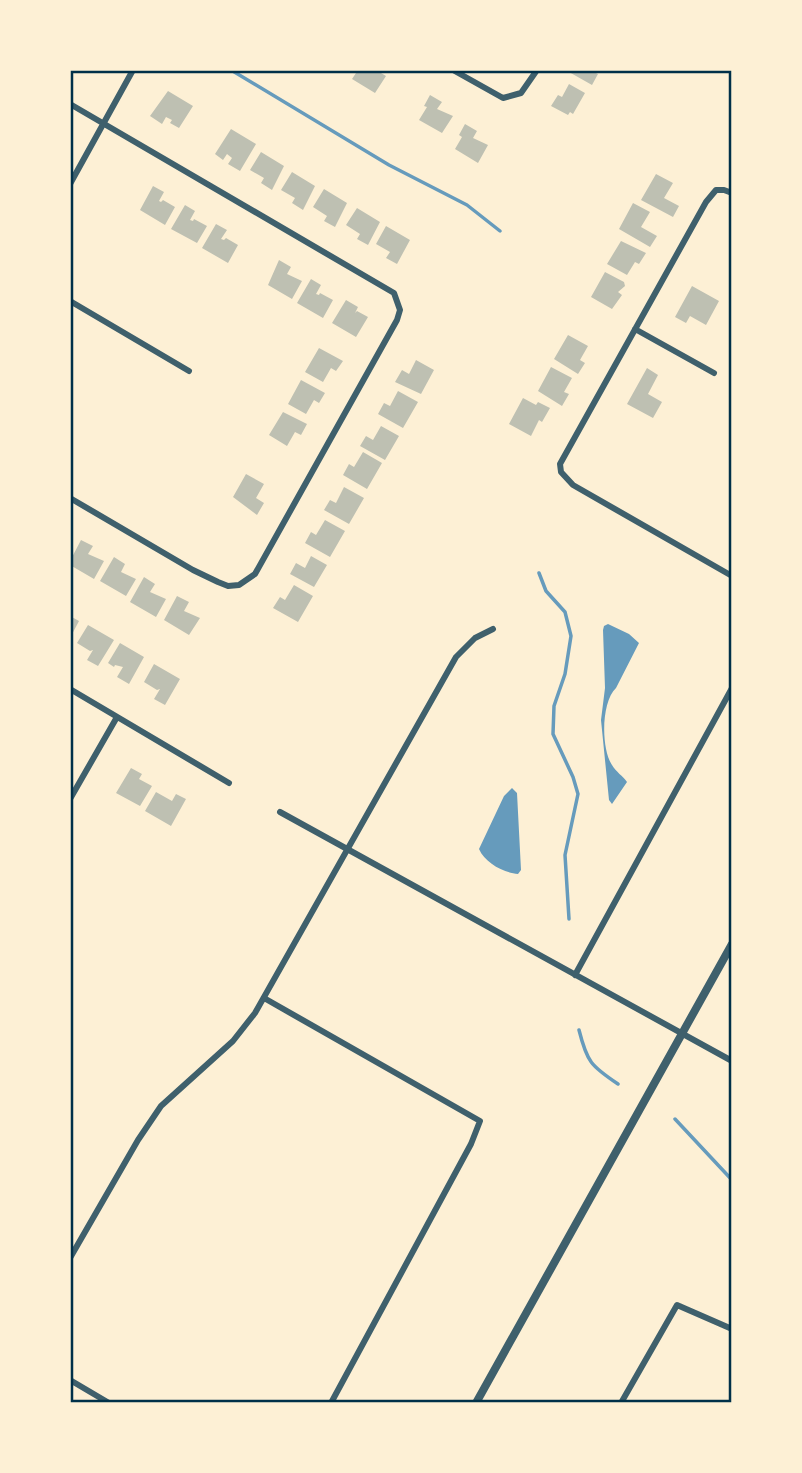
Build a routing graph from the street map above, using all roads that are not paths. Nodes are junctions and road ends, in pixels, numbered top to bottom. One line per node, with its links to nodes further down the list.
1 (133, 70): 5 (street)
2 (453, 70): 3 (street)
3 (537, 70)
4 (70, 104): 5 (street)
5 (103, 123): 6 (street); 12 (street)
6 (70, 184)
7 (732, 193): 9 (street)
8 (70, 301): 10 (street)
9 (635, 329): 11 (street); 13 (street)
10 (189, 371)
11 (714, 373)
12 (70, 498)
13 (732, 576)
14 (494, 629): 21 (street)
15 (732, 688): 23 (street)
16 (70, 690): 17 (street)
17 (117, 717): 18 (street); 19 (street)
18 (229, 783)
19 (70, 799)
20 (280, 812): 21 (street)
21 (347, 849): 23 (street); 24 (street)
22 (732, 944): 25 (street)
23 (575, 975): 25 (street)
24 (264, 998): 27 (street); 31 (street)
25 (681, 1034): 26 (street); 32 (street)
26 (732, 1060)
27 (70, 1258)
28 (732, 1329): 33 (street)
29 (70, 1380): 30 (street)
30 (109, 1403)
31 (331, 1403)
32 (476, 1403)
33 (621, 1403)

